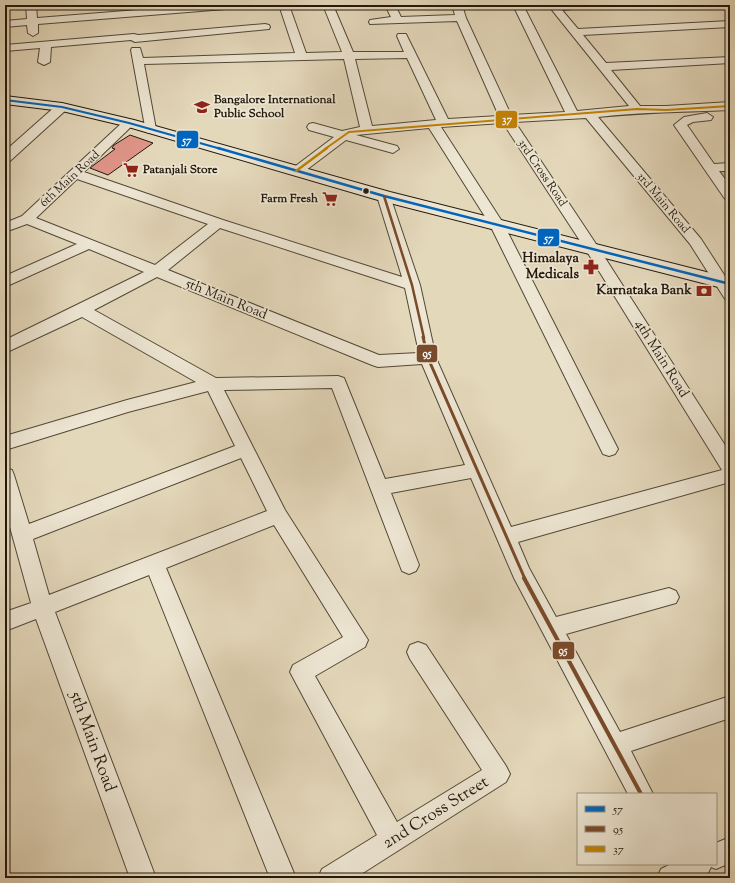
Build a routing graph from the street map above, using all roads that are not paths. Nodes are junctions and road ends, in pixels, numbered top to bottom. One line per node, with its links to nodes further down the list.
1 (31, 5): 13 (street)
2 (238, 5): 10 (street)
3 (284, 5): 24 (street)
4 (328, 5): 25 (street)
5 (390, 5): 12 (street)
6 (457, 5): 11 (street, 3rd Cross Road)
7 (518, 5): 35 (street)
8 (584, 5): 9 (street)
9 (554, 6): 18 (street)
10 (126, 9): 13 (street); 20 (street)
11 (461, 18): 12 (street); 37 (street, 3rd Cross Road)
12 (398, 20): 14 (street)
13 (32, 22): 15 (street); 21 (street)
14 (374, 22)
15 (5, 24)
16 (730, 24): 18 (street)
17 (265, 27): 20 (street)
18 (574, 32): 29 (street)
19 (402, 36): 23 (street)
20 (135, 38): 21 (street); 27 (street)
21 (40, 45): 22 (street); 28 (street)
22 (5, 48)
23 (411, 55): 25 (street); 39 (street)
24 (302, 56): 25 (street); 27 (street)
25 (349, 56): 42 (street)
26 (730, 60): 29 (street)
27 (138, 61): 41 (street)
28 (44, 62)
29 (602, 68): 33 (street)
30 (5, 100): 32 (main road)
31 (730, 106): 33 (street)
32 (62, 107): 38 (main road); 45 (street)
33 (636, 109): 34 (street)
34 (589, 114): 35 (street); 61 (street, 3rd Main Road)
35 (573, 115): 37 (street)
36 (730, 115): 48 (street)
37 (507, 120): 39 (street); 58 (street, 3rd Cross Road)
38 (129, 123): 41 (main road); 49 (street, 6th Main Road)
39 (439, 124): 42 (street); 55 (street)
40 (313, 127): 43 (street)
41 (150, 129): 47 (main road)
42 (367, 130): 43 (street)
43 (343, 136): 44 (street); 47 (street)
44 (393, 149)
45 (5, 158)
46 (730, 166): 48 (street)
47 (296, 171): 51 (main road)
48 (712, 171): 50 (street); 52 (street)
49 (76, 174): 53 (street, 6th Main Road); 54 (street)
50 (730, 174)
51 (384, 196): 55 (main road); 62 (street)
52 (730, 196)
53 (27, 219): 56 (street, 6th Main Road); 57 (street, 5th Main Road)
54 (218, 223): 59 (street); 62 (street)
55 (496, 223): 58 (main road); 70 (street)
56 (5, 228)
57 (89, 244): 59 (street, 5th Main Road); 60 (street)
58 (593, 250): 61 (main road); 71 (street, 4th Main Road)
59 (156, 272): 64 (street); 66 (street, 5th Main Road)
60 (5, 282)
61 (725, 283): 63 (street, 3rd Main Road)
62 (412, 285): 66 (street)
63 (730, 296)
64 (82, 310): 65 (street); 67 (street)
65 (5, 347)
66 (428, 358): 72 (street)
67 (213, 384): 68 (street); 69 (street); 75 (street)
68 (5, 443)
69 (246, 449): 76 (street); 77 (street)
70 (610, 449)
71 (730, 468)
72 (477, 470): 75 (street); 78 (street)
73 (730, 475): 78 (street)
74 (5, 476): 77 (street)
75 (379, 488): 80 (street)
76 (278, 515): 79 (street); 89 (street)
77 (22, 535): 82 (street)
78 (506, 537): 84 (street)
79 (154, 563): 82 (street); 93 (street)
80 (409, 565)
81 (669, 597): 84 (street)
82 (42, 606): 83 (street); 92 (street, 5th Main Road)
83 (5, 622)
84 (551, 628): 87 (street)
85 (418, 652): 89 (street, 2nd Cross Street)
86 (730, 707): 87 (street)
87 (615, 745): 88 (street)
88 (640, 793)
89 (393, 840): 94 (street, 2nd Cross Street)
90 (730, 850): 91 (street)
91 (717, 856)
92 (143, 878)
93 (283, 878)
94 (332, 878)

